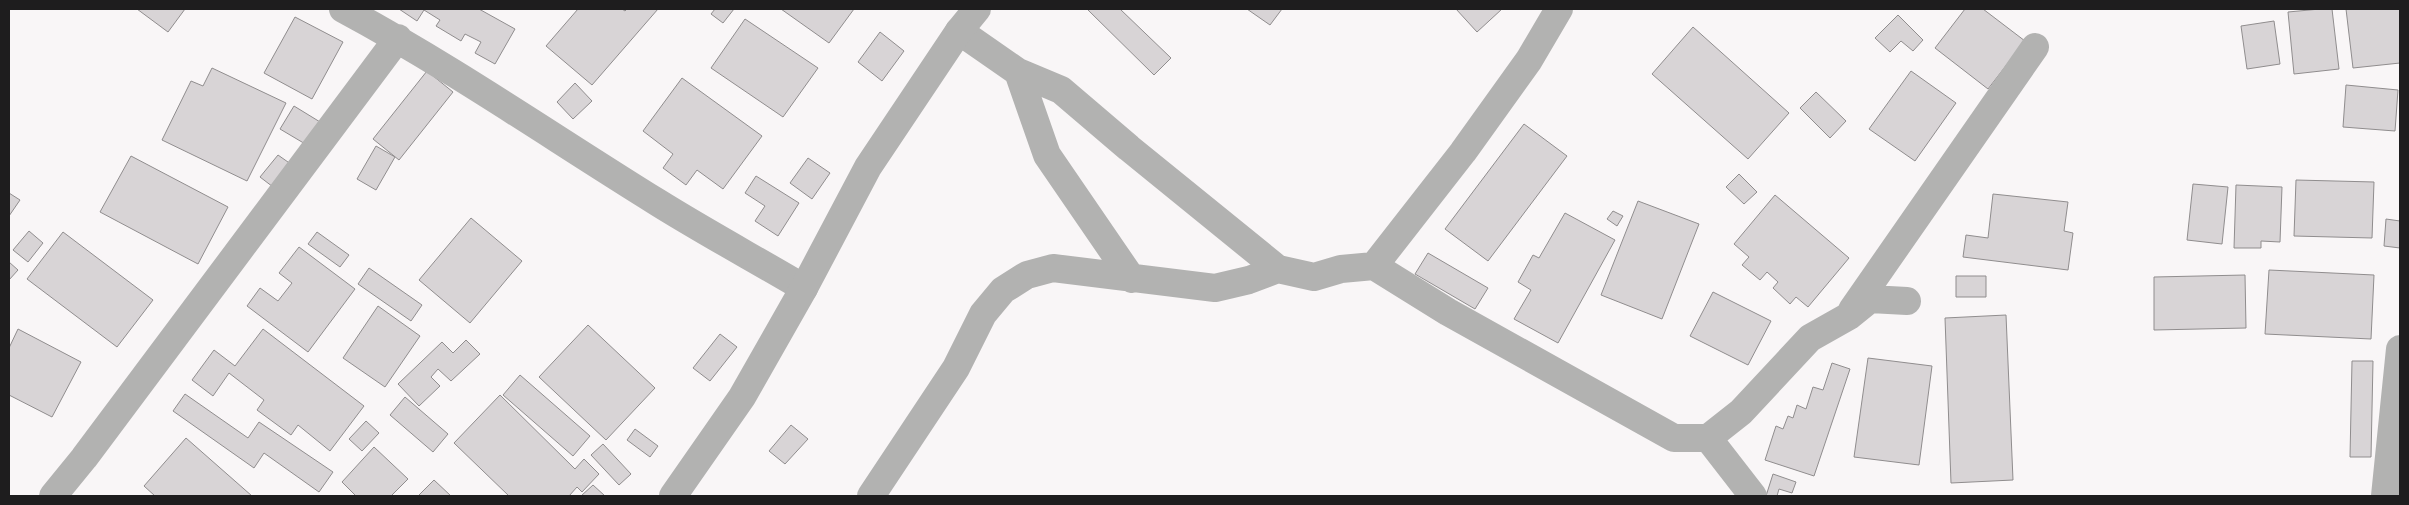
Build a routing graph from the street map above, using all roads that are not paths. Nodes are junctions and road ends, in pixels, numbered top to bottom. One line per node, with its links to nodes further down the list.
1 (343, 9): 5 (street)
2 (977, 9): 4 (street)
3 (1559, 9): 8 (street)
4 (959, 31): 7 (street); 11 (street)
5 (398, 38): 11 (street); 16 (street)
6 (2035, 47): 13 (street)
7 (1018, 72): 9 (street); 10 (street)
8 (1374, 266): 9 (street); 15 (street)
9 (1278, 269): 10 (street)
10 (1132, 279): 18 (street)
11 (804, 288): 17 (street)
12 (1907, 302): 13 (street)
13 (1849, 316): 15 (street)
14 (2400, 349): 20 (street)
15 (1708, 438): 19 (street)
16 (53, 496)
17 (673, 496)
18 (871, 496)
19 (1753, 496)
20 (2385, 496)

